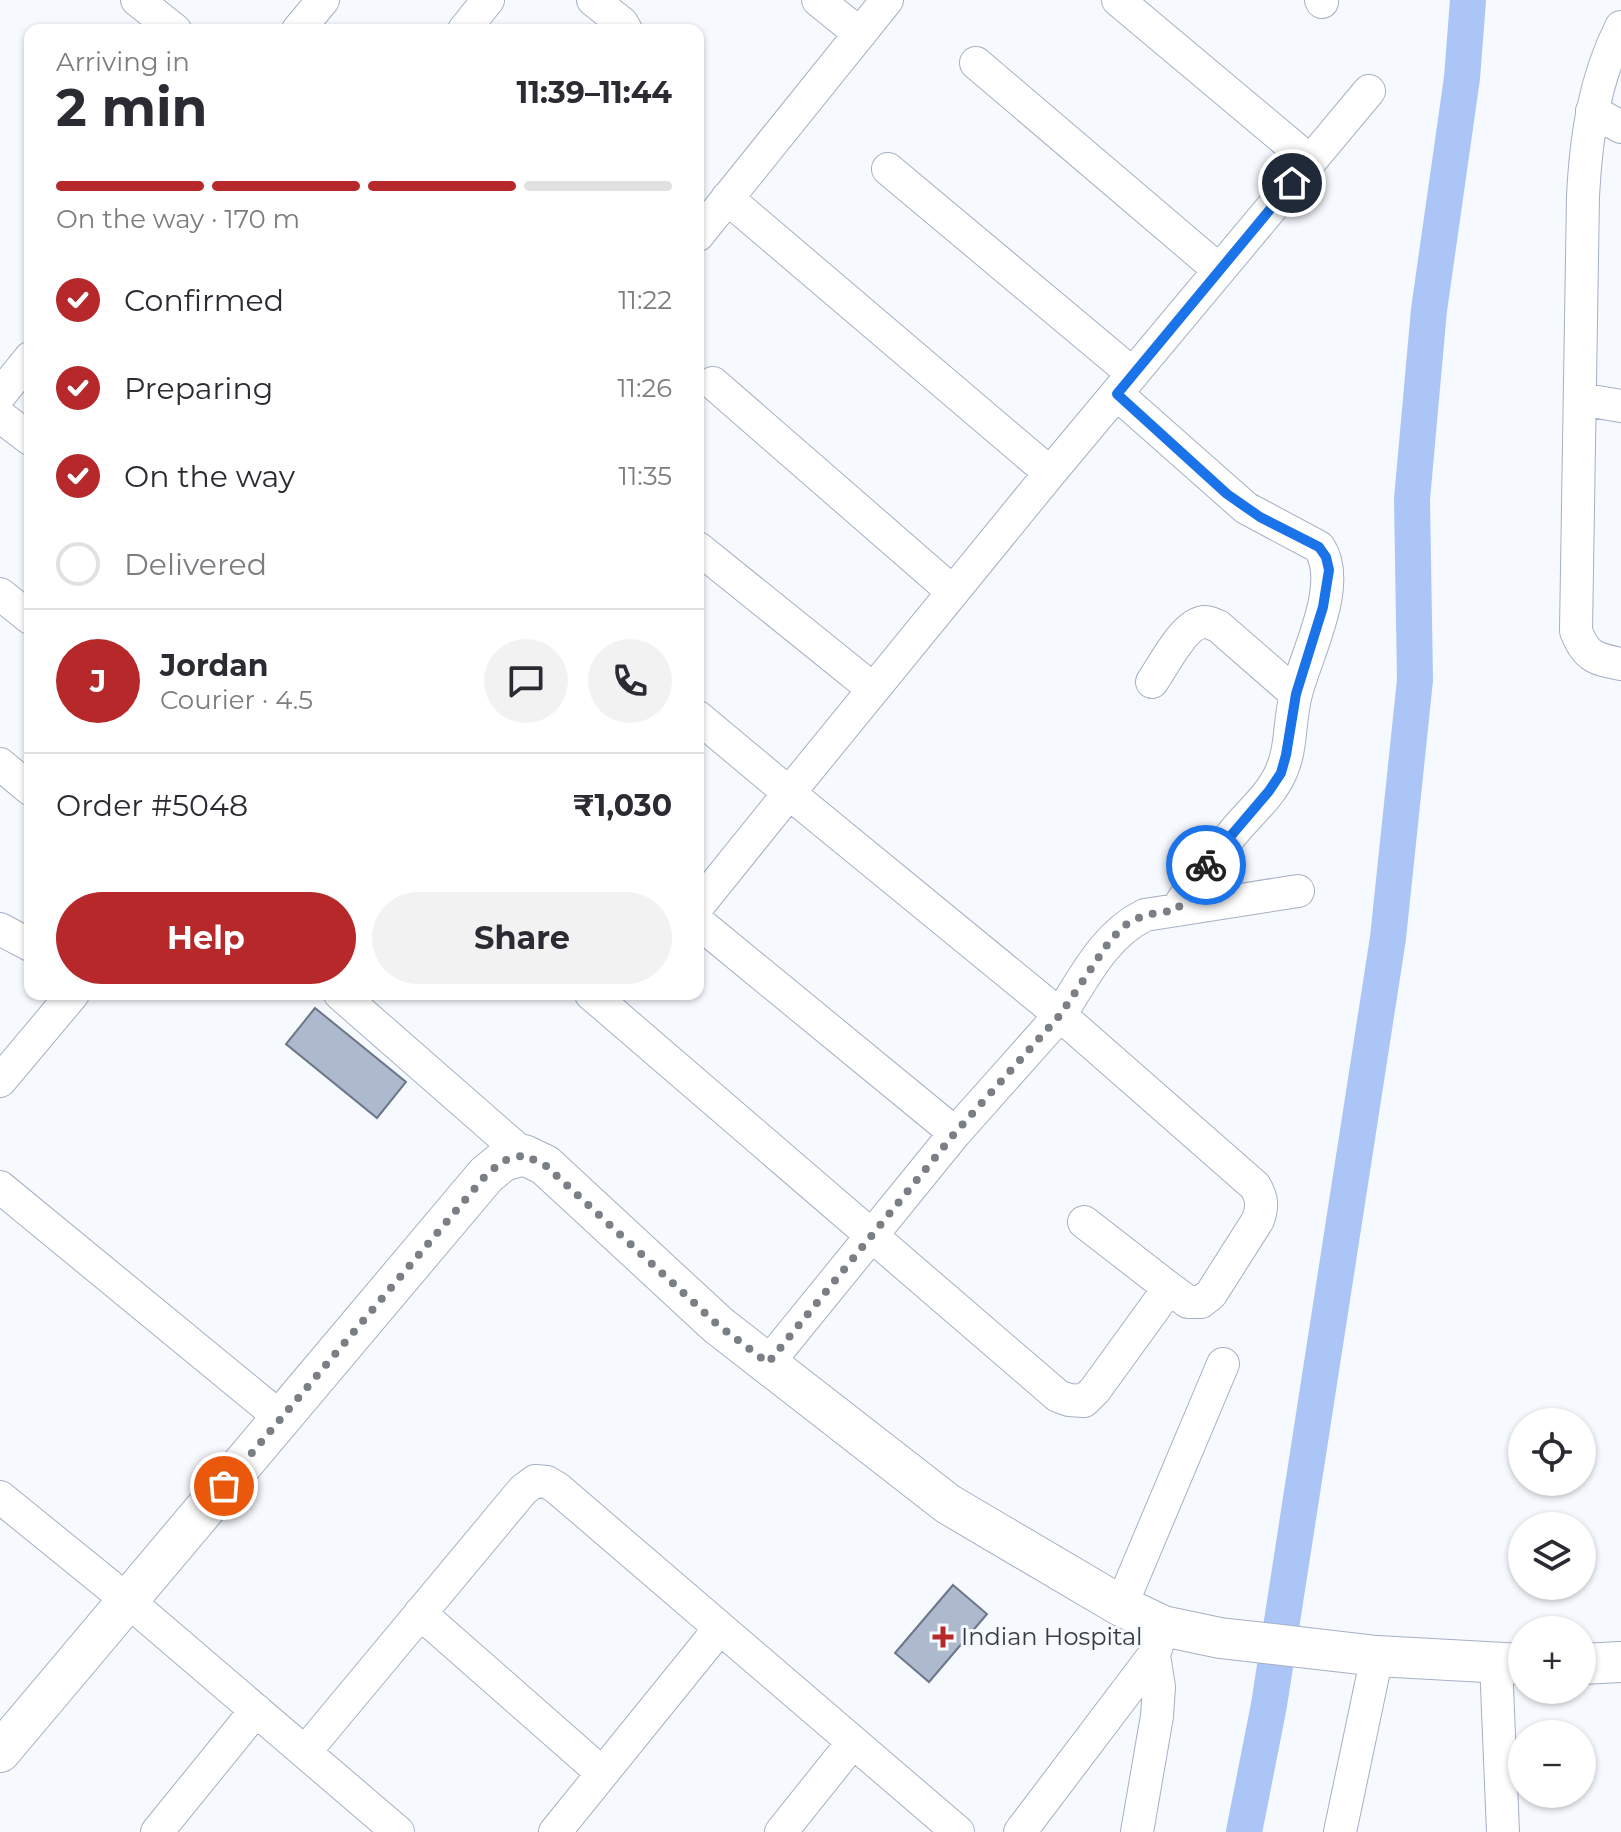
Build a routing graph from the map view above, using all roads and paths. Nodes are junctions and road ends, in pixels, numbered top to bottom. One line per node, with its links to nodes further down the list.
1 (137, 0): 8 (street)
2 (323, 0): 9 (street)
3 (488, 0): 10 (street)
4 (593, 0): 11 (street)
5 (818, 0): 13 (street)
6 (887, 0): 13 (street)
7 (1118, 0): 18 (street)
8 (167, 24)
9 (303, 24)
10 (469, 24)
11 (623, 24)
12 (1621, 27): 16 (street)
13 (860, 34): 20 (street)
14 (976, 63): 22 (street)
15 (1369, 91): 18 (street)
16 (1592, 111): 17 (street); 27 (street)
17 (1621, 127)
18 (1310, 161): 22 (street)
19 (888, 169): 25 (street)
20 (727, 198): 21 (street); 31 (street)
21 (704, 227)
22 (1219, 270): 25 (street)
23 (24, 365): 26 (street)
24 (713, 383): 33 (street)
25 (1125, 384): 31 (street); 39 (street)
26 (0, 395)
27 (1580, 399): 28 (street); 36 (street)
28 (1621, 406)
29 (0, 416): 30 (street)
30 (24, 434)
31 (1050, 473): 33 (street)
32 (704, 553): 38 (street)
33 (953, 592): 38 (street)
34 (0, 594): 35 (street)
35 (24, 613)
36 (1621, 664)
37 (1152, 682): 39 (street)
38 (873, 689): 43 (street)
39 (1296, 694): 46 (street)
40 (704, 722): 43 (street)
41 (0, 764): 42 (street)
42 (24, 784)
43 (789, 793): 45 (street); 53 (street)
44 (1298, 891): 46 (street)
45 (704, 899)
46 (1177, 910): 53 (street)
47 (704, 927): 55 (street)
48 (0, 929): 49 (street)
49 (24, 942)
50 (68, 1000): 54 (street)
51 (347, 1000): 56 (street)
52 (609, 1000): 59 (street)
53 (1060, 1015): 55 (street); 60 (street)
54 (0, 1081)
55 (955, 1133): 59 (street)
56 (524, 1155): 61 (street); 63 (street)
57 (0, 1187): 63 (street)
58 (1084, 1222): 60 (street)
59 (872, 1236): 60 (street); 61 (street)
60 (1169, 1288)
61 (768, 1363): 66 (street)
62 (1223, 1364): 66 (street)
63 (281, 1418): 65 (street)
64 (0, 1497): 65 (street)
65 (127, 1600): 75 (street); 77 (street)
66 (1121, 1606): 69 (street)
67 (420, 1613): 68 (street); 78 (street); 79 (street)
68 (720, 1628): 76 (street); 79 (street)
69 (1159, 1641): 70 (street); 85 (street); 86 (street)
70 (1377, 1656): 72 (street); 87 (street)
71 (1621, 1662): 73 (street)
72 (1508, 1663)
73 (1596, 1663)
74 (1508, 1691): 88 (street)
75 (256, 1710): 78 (street); 80 (street)
76 (853, 1742): 83 (street); 84 (street)
77 (0, 1752)
78 (305, 1752): 81 (street)
79 (602, 1773): 82 (street)
80 (160, 1831)
81 (398, 1832)
82 (555, 1832)
83 (781, 1832)
84 (958, 1832)
85 (1020, 1832)
86 (1137, 1832)
87 (1340, 1832)
88 (1503, 1832)

